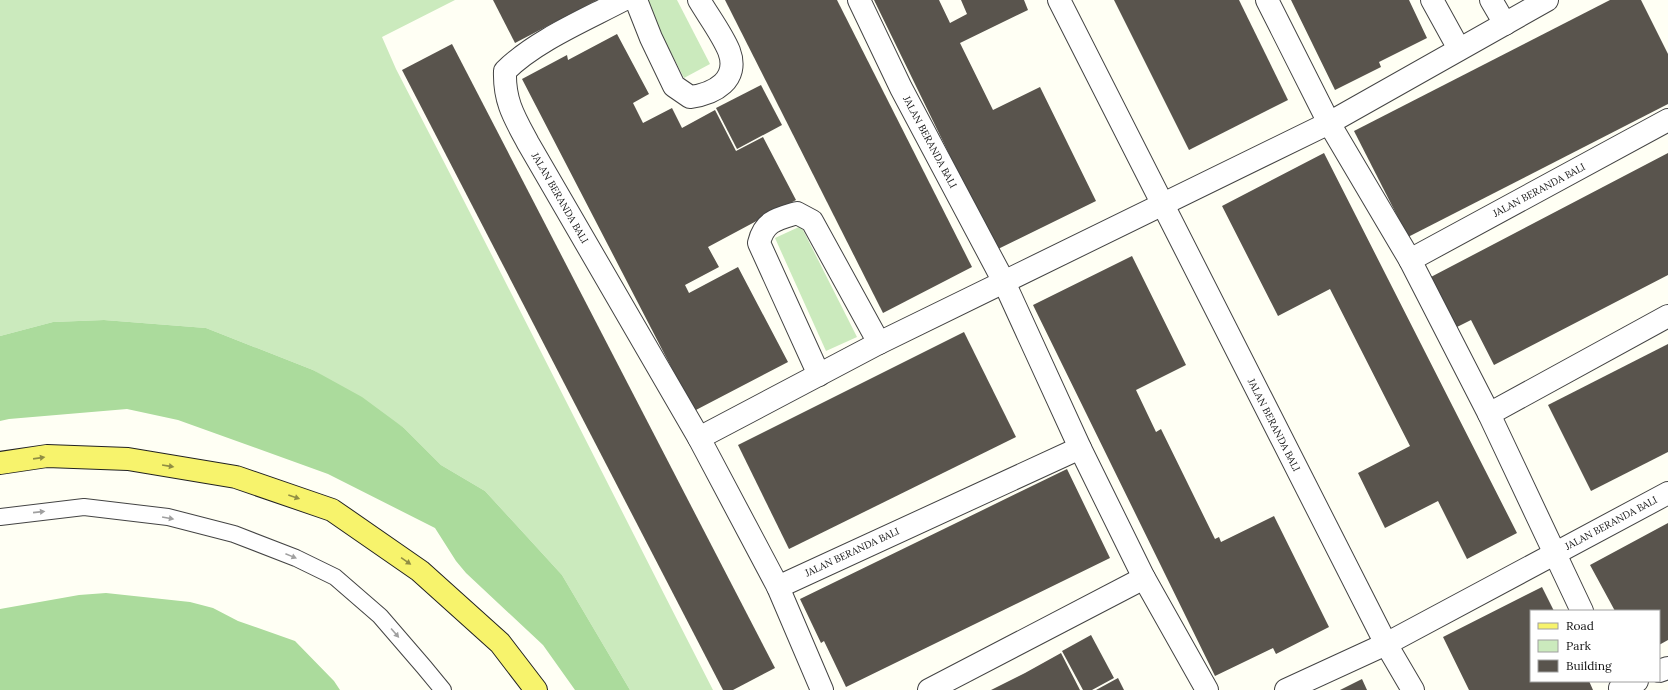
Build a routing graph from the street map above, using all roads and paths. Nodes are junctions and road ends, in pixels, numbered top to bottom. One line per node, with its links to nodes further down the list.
1 (622, 0): 21 (street, JALAN BERANDA BALI)
2 (636, 0): 3 (street)
3 (699, 0)
4 (859, 0): 16 (street, JALAN BERANDA BALI)
5 (1059, 0): 14 (street, JALAN BERANDA BALI)
6 (1267, 0): 13 (street, JALAN BERANDA BALI)
7 (1432, 0): 11 (street)
8 (1491, 0): 10 (street)
9 (1547, 0): 10 (street)
10 (1505, 24): 11 (street)
11 (1459, 49): 13 (street)
12 (1668, 120): 15 (street, JALAN BERANDA BALI)
13 (1329, 123): 14 (street); 15 (street, JALAN BERANDA BALI)
14 (1163, 206): 16 (street); 30 (street, JALAN BERANDA BALI)
15 (1410, 260): 20 (street, JALAN BERANDA BALI)
16 (1004, 282): 18 (street); 22 (street, JALAN BERANDA BALI)
17 (1668, 316): 20 (street)
18 (879, 344): 19 (street); 19 (street)
19 (819, 375): 21 (street)
20 (1489, 414): 26 (street, JALAN BERANDA BALI)
21 (699, 438): 28 (street, JALAN BERANDA BALI)
22 (1080, 448): 27 (street, JALAN BERANDA BALI); 28 (street, JALAN BERANDA BALI)
23 (0, 463): 32 (main road, one-way to 32)
24 (1668, 493): 26 (street, JALAN BERANDA BALI)
25 (0, 517): 31 (lane, one-way to 31)
26 (1554, 554): 29 (street, JALAN BERANDA BALI); 30 (street, JALAN BERANDA BALI)
27 (1144, 578): 34 (street); 35 (street, JALAN BERANDA BALI)
28 (778, 587): 33 (street)
29 (1582, 610)
30 (1386, 644): 36 (street, JALAN BERANDA BALI); 37 (street, JALAN BERANDA BALI)
31 (443, 690)
32 (536, 690)
33 (822, 690)
34 (929, 690)
35 (1207, 690)
36 (1286, 690)
37 (1413, 690)

